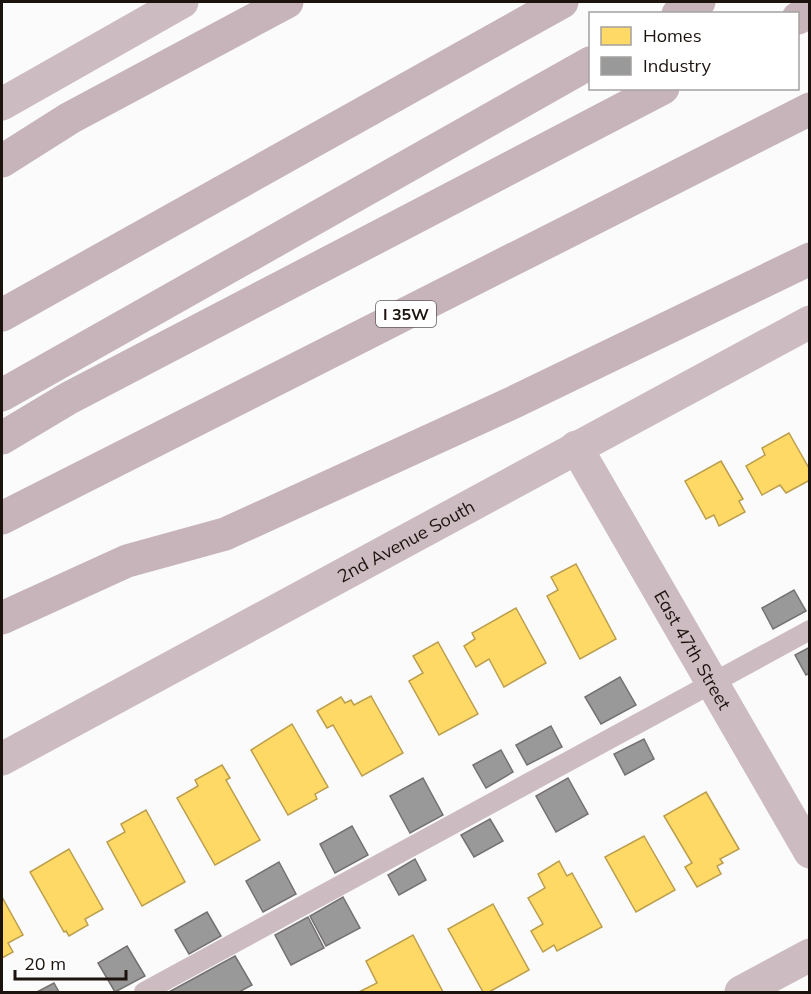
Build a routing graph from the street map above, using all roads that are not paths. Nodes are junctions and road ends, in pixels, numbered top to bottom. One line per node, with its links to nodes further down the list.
1 (182, 2): 8 (street)
2 (287, 2): 10 (highway)
3 (562, 2): 12 (highway)
4 (699, 2): 5 (highway)
5 (682, 12)
6 (589, 64): 14 (highway)
7 (659, 90): 15 (highway)
8 (2, 104)
9 (810, 109): 17 (highway, I 35W)
10 (2, 161)
11 (810, 259): 18 (highway)
12 (2, 315)
13 (810, 322): 16 (street, 2nd Avenue South)
14 (2, 395)
15 (2, 438)
16 (576, 447): 20 (street, East 47th Street); 21 (street, 2nd Avenue South)
17 (2, 518)
18 (2, 618)
19 (810, 630): 20 (lane)
20 (712, 682): 22 (street, East 47th Street); 24 (lane)
21 (2, 759)
22 (810, 852)
23 (810, 955): 25 (street)
24 (144, 993)
25 (741, 993)

